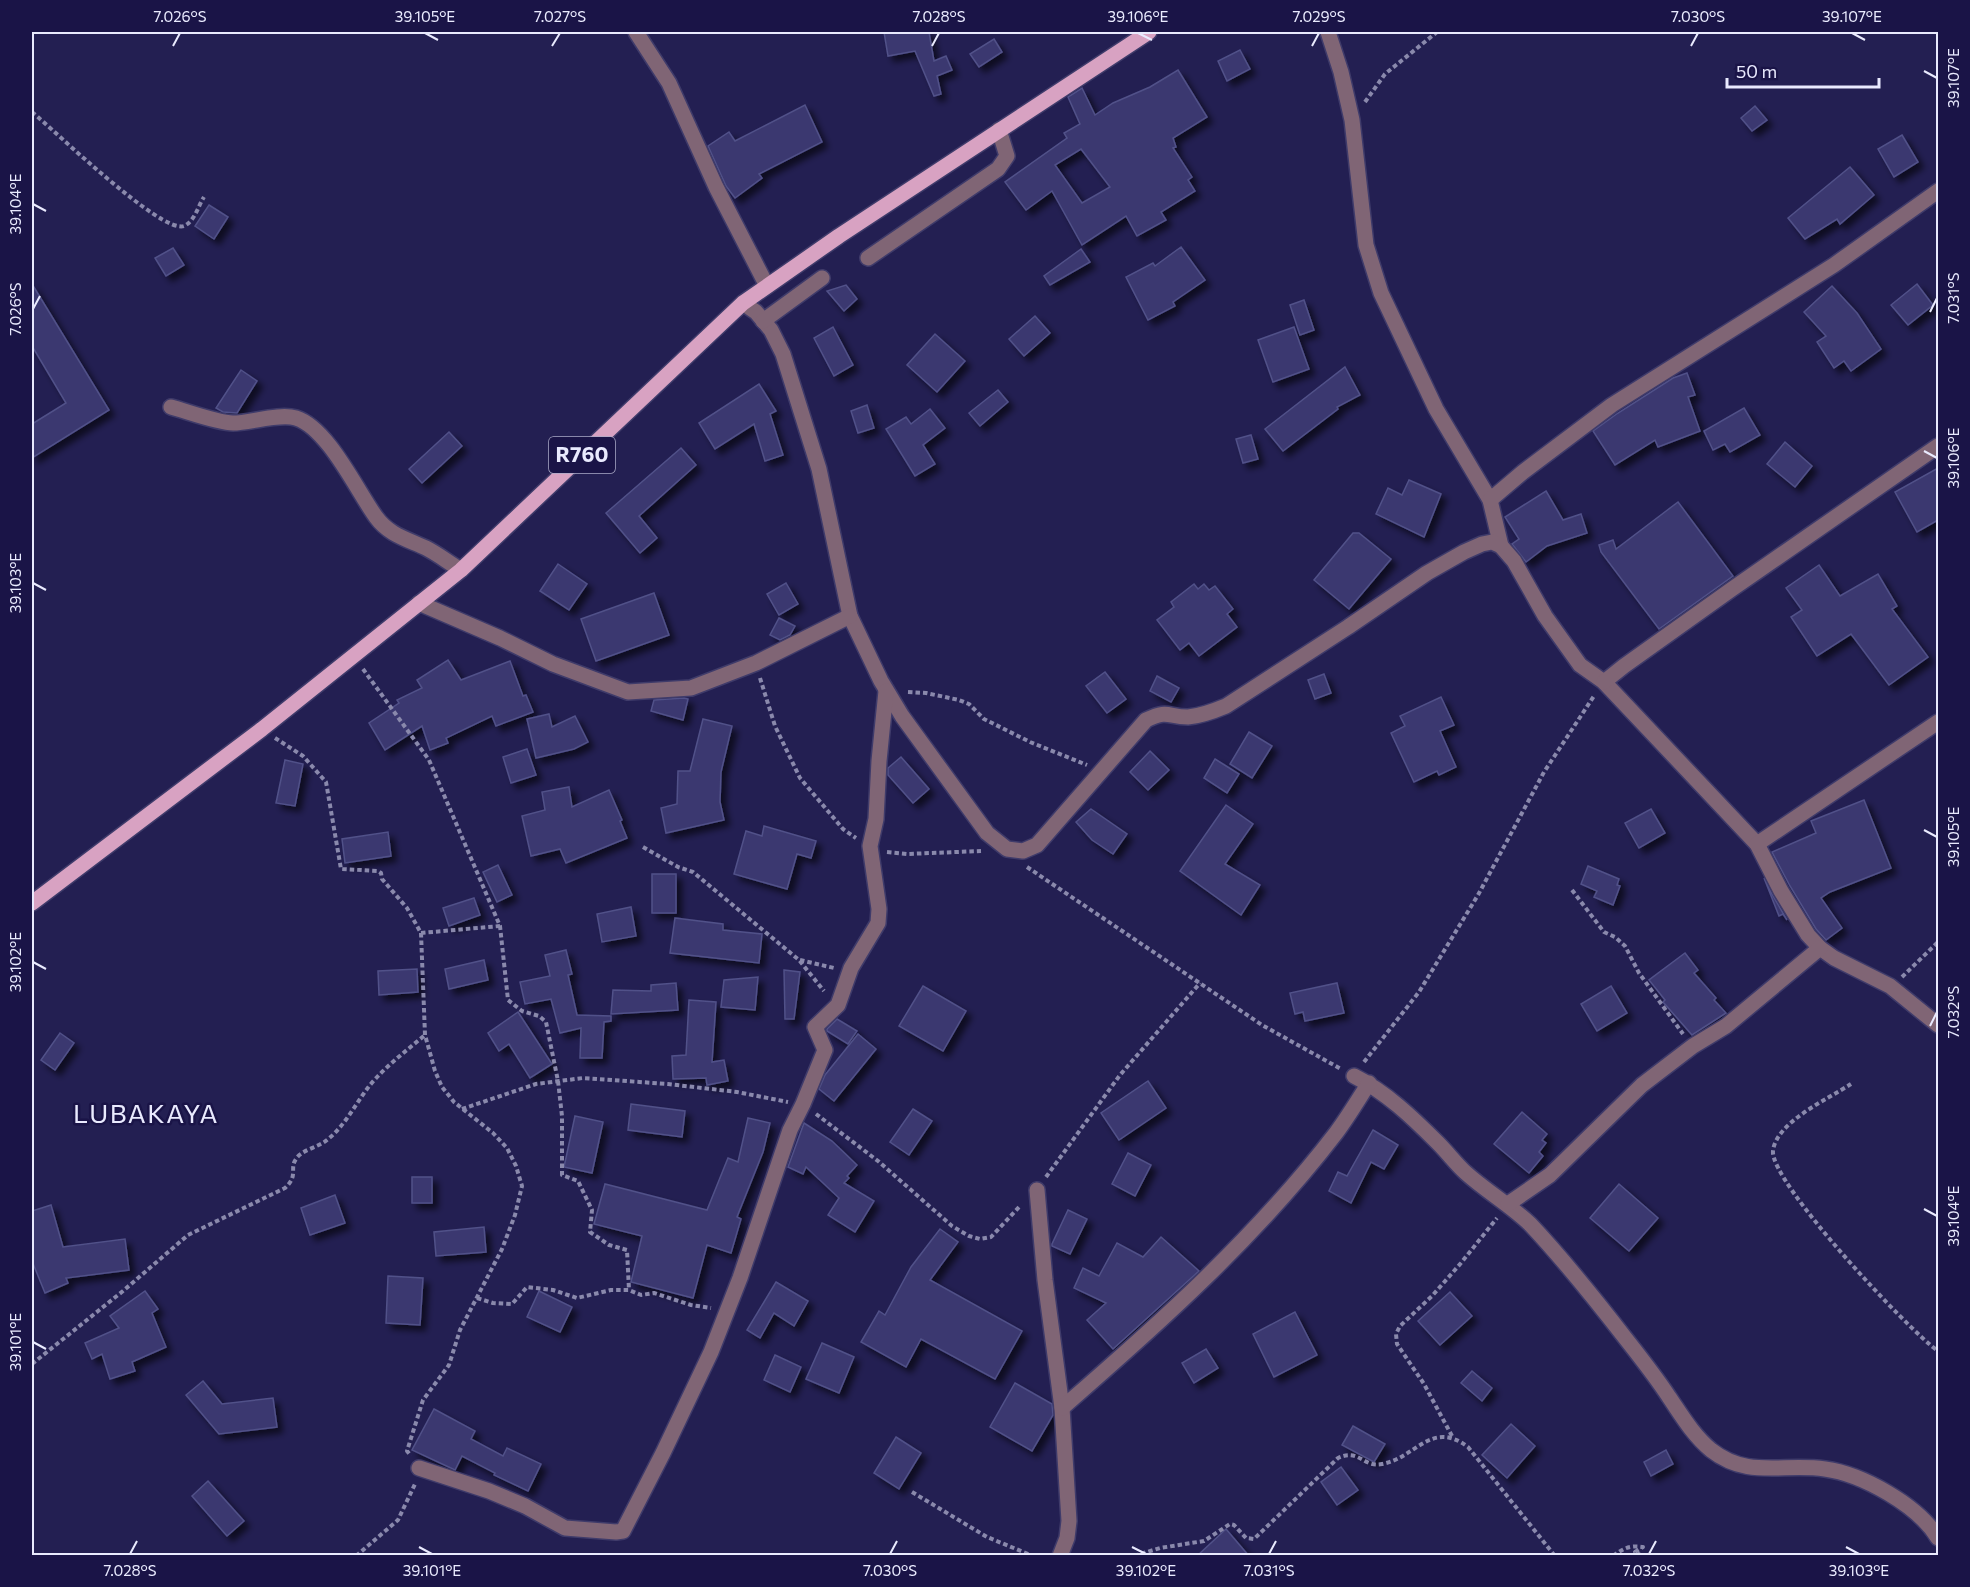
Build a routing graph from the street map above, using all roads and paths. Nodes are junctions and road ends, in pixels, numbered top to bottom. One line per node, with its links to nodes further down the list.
1 (636, 32): 12 (street)
2 (1149, 32): 7 (main road, R760)
3 (1328, 32): 6 (street)
4 (1437, 32): 6 (path)
5 (32, 112): 9 (path)
6 (1352, 120): 17 (street)
7 (999, 130): 10 (street); 12 (main road, R760)
8 (1938, 191): 17 (street)
9 (204, 197)
10 (868, 258)
11 (822, 278): 14 (street)
12 (767, 286): 13 (main road, R760)
13 (743, 303): 14 (street); 19 (main road, R760)
14 (764, 321): 21 (street)
15 (171, 407): 19 (street)
16 (1938, 446): 24 (street)
17 (1490, 500): 18 (street)
18 (1502, 546): 24 (street); 28 (street)
19 (461, 570): 20 (main road, R760)
20 (419, 603): 22 (main road, R760); 23 (street)
21 (850, 616): 23 (street); 25 (street)
22 (354, 656): 27 (main road, R760); 35 (path)
23 (756, 663): 30 (path)
24 (1604, 682): 29 (street); 49 (path)
25 (886, 691): 28 (path); 30 (street); 32 (street)
26 (1938, 722): 29 (street)
27 (262, 729): 34 (main road, R760); 36 (path)
28 (1101, 771): 32 (street)
29 (1757, 844): 38 (street)
30 (870, 846): 32 (path); 40 (street)
31 (643, 847): 39 (path)
32 (1007, 849): 41 (path)
33 (1572, 890): 47 (path)
34 (32, 903)
35 (500, 926): 36 (path); 50 (path)
36 (421, 933): 45 (path)
37 (1938, 942): 42 (path)
38 (1820, 948): 42 (street); 47 (street)
39 (799, 960): 40 (path); 43 (path)
40 (851, 968): 43 (street)
41 (1200, 983): 49 (path); 55 (path)
42 (1890, 986): 44 (street)
43 (838, 1005): 53 (street)
44 (1938, 1025)
45 (425, 1035): 54 (path); 61 (path)
46 (32, 1043): 48 (path)
47 (1693, 1046): 56 (street)
48 (32, 1059)
49 (1354, 1076): 51 (street)
50 (558, 1081): 53 (path); 54 (path); 57 (path)
51 (1369, 1083): 56 (street); 62 (street)
52 (1851, 1084): 60 (path)
53 (803, 1104): 55 (path); 59 (street)
54 (462, 1109): 58 (path)
55 (1037, 1190): 62 (street)
56 (1508, 1204): 63 (path); 66 (street)
57 (629, 1290): 58 (path); 59 (path)
58 (477, 1298): 64 (path)
59 (727, 1310): 64 (street)
60 (1938, 1351)
61 (32, 1364)
62 (1062, 1408): 69 (street)
63 (1452, 1437): 70 (path); 71 (path)
64 (419, 1468): 67 (path)
65 (912, 1492): 68 (path)
66 (1938, 1538)
67 (356, 1556)
68 (1033, 1556)
69 (1060, 1556)
70 (1134, 1556)
71 (1556, 1556)
72 (1613, 1556): 73 (path)
73 (1642, 1556)

